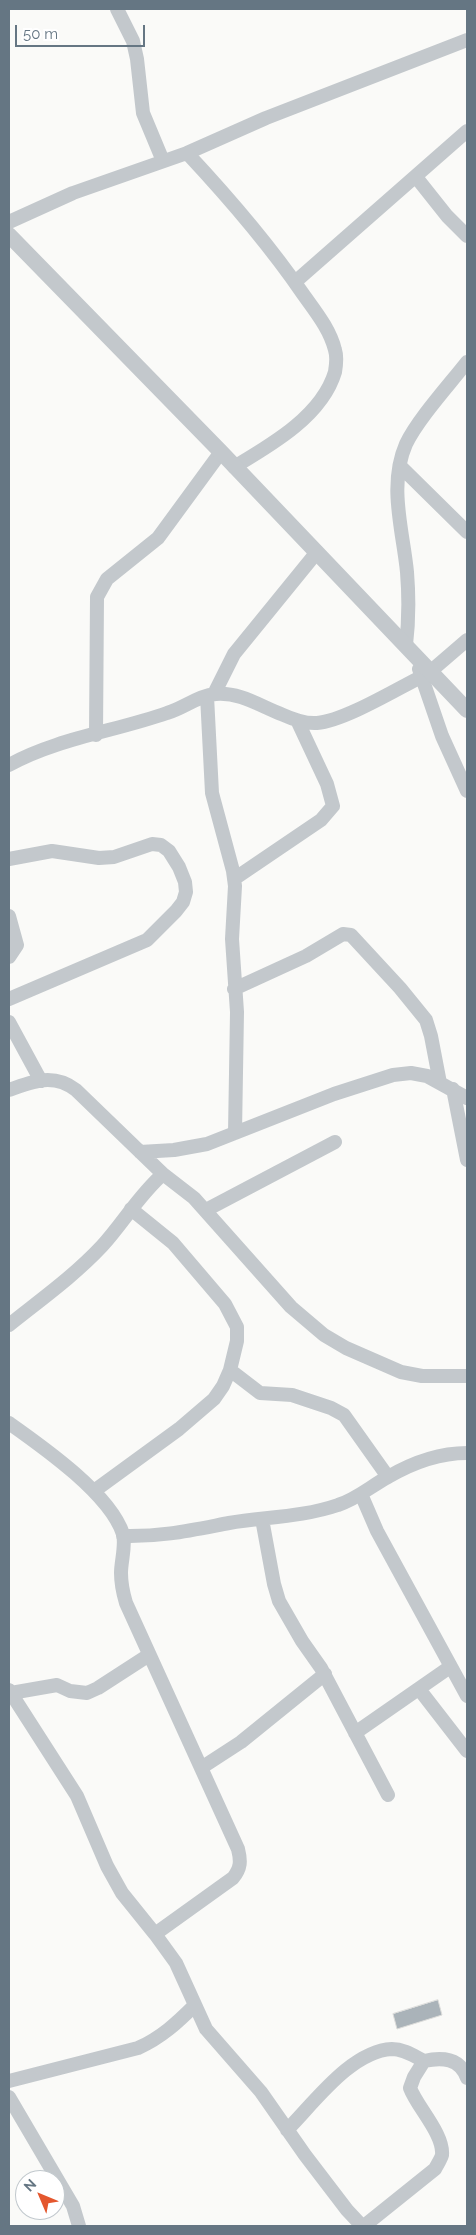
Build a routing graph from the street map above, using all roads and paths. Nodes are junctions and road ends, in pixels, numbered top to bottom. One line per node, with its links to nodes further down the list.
1 (117, 9): 5 (street)
2 (467, 40): 4 (street)
3 (467, 131): 6 (street)
4 (187, 153): 5 (street); 10 (street)
5 (163, 161): 7 (street)
6 (416, 177): 9 (street); 10 (street)
7 (9, 222)
8 (9, 235): 12 (street)
9 (467, 236)
10 (295, 282): 13 (street)
11 (467, 362): 14 (street)
12 (221, 452): 13 (street); 23 (street)
13 (234, 466): 16 (street)
14 (400, 466): 15 (street); 18 (street)
15 (467, 532)
16 (317, 552): 18 (street); 20 (street)
17 (467, 640): 19 (street)
18 (411, 650): 19 (street)
19 (426, 674): 21 (street); 22 (street); 25 (street)
20 (211, 695): 22 (street); 23 (street); 27 (street)
21 (467, 710)
22 (297, 720): 27 (street)
23 (96, 735): 24 (street)
24 (9, 764)
25 (467, 791)
26 (9, 859): 31 (street)
27 (234, 879): 30 (street)
28 (9, 916): 29 (street)
29 (9, 957)
30 (234, 989): 34 (street); 38 (street)
31 (9, 999)
32 (9, 1022): 33 (street)
33 (41, 1081): 35 (street); 40 (street)
34 (440, 1083): 36 (street); 38 (street)
35 (9, 1090)
36 (454, 1090): 37 (street); 41 (street)
37 (467, 1098)
38 (235, 1133): 40 (street)
39 (336, 1142): 44 (street)
40 (140, 1152): 42 (street)
41 (467, 1160)
42 (163, 1174): 43 (street); 44 (street)
43 (131, 1209): 45 (street); 46 (street)
44 (206, 1210): 47 (street)
45 (9, 1326)
46 (230, 1370): 50 (street); 51 (street)
47 (467, 1376)
48 (9, 1423): 51 (street)
49 (467, 1453): 50 (street)
50 (388, 1477): 52 (street)
51 (94, 1491): 54 (street)
52 (361, 1494): 53 (street); 56 (street)
53 (262, 1519): 54 (street); 57 (street)
54 (124, 1536): 55 (street)
55 (149, 1655): 60 (street); 63 (street)
56 (450, 1667): 58 (street); 59 (street)
57 (325, 1674): 61 (street); 63 (street)
58 (419, 1689): 61 (street); 62 (street)
59 (467, 1696)
60 (11, 1698): 65 (street)
61 (355, 1734): 64 (street)
62 (467, 1751)
63 (201, 1768): 65 (street)
64 (388, 1795)
65 (156, 1934): 66 (street)
66 (195, 2005): 69 (street); 71 (street)
67 (424, 2061): 68 (street); 71 (street); 74 (street)
68 (467, 2078)
69 (9, 2082)
70 (9, 2098): 72 (street)
71 (287, 2130): 74 (street)
72 (78, 2222): 73 (street)
73 (92, 2226)
74 (363, 2226)

